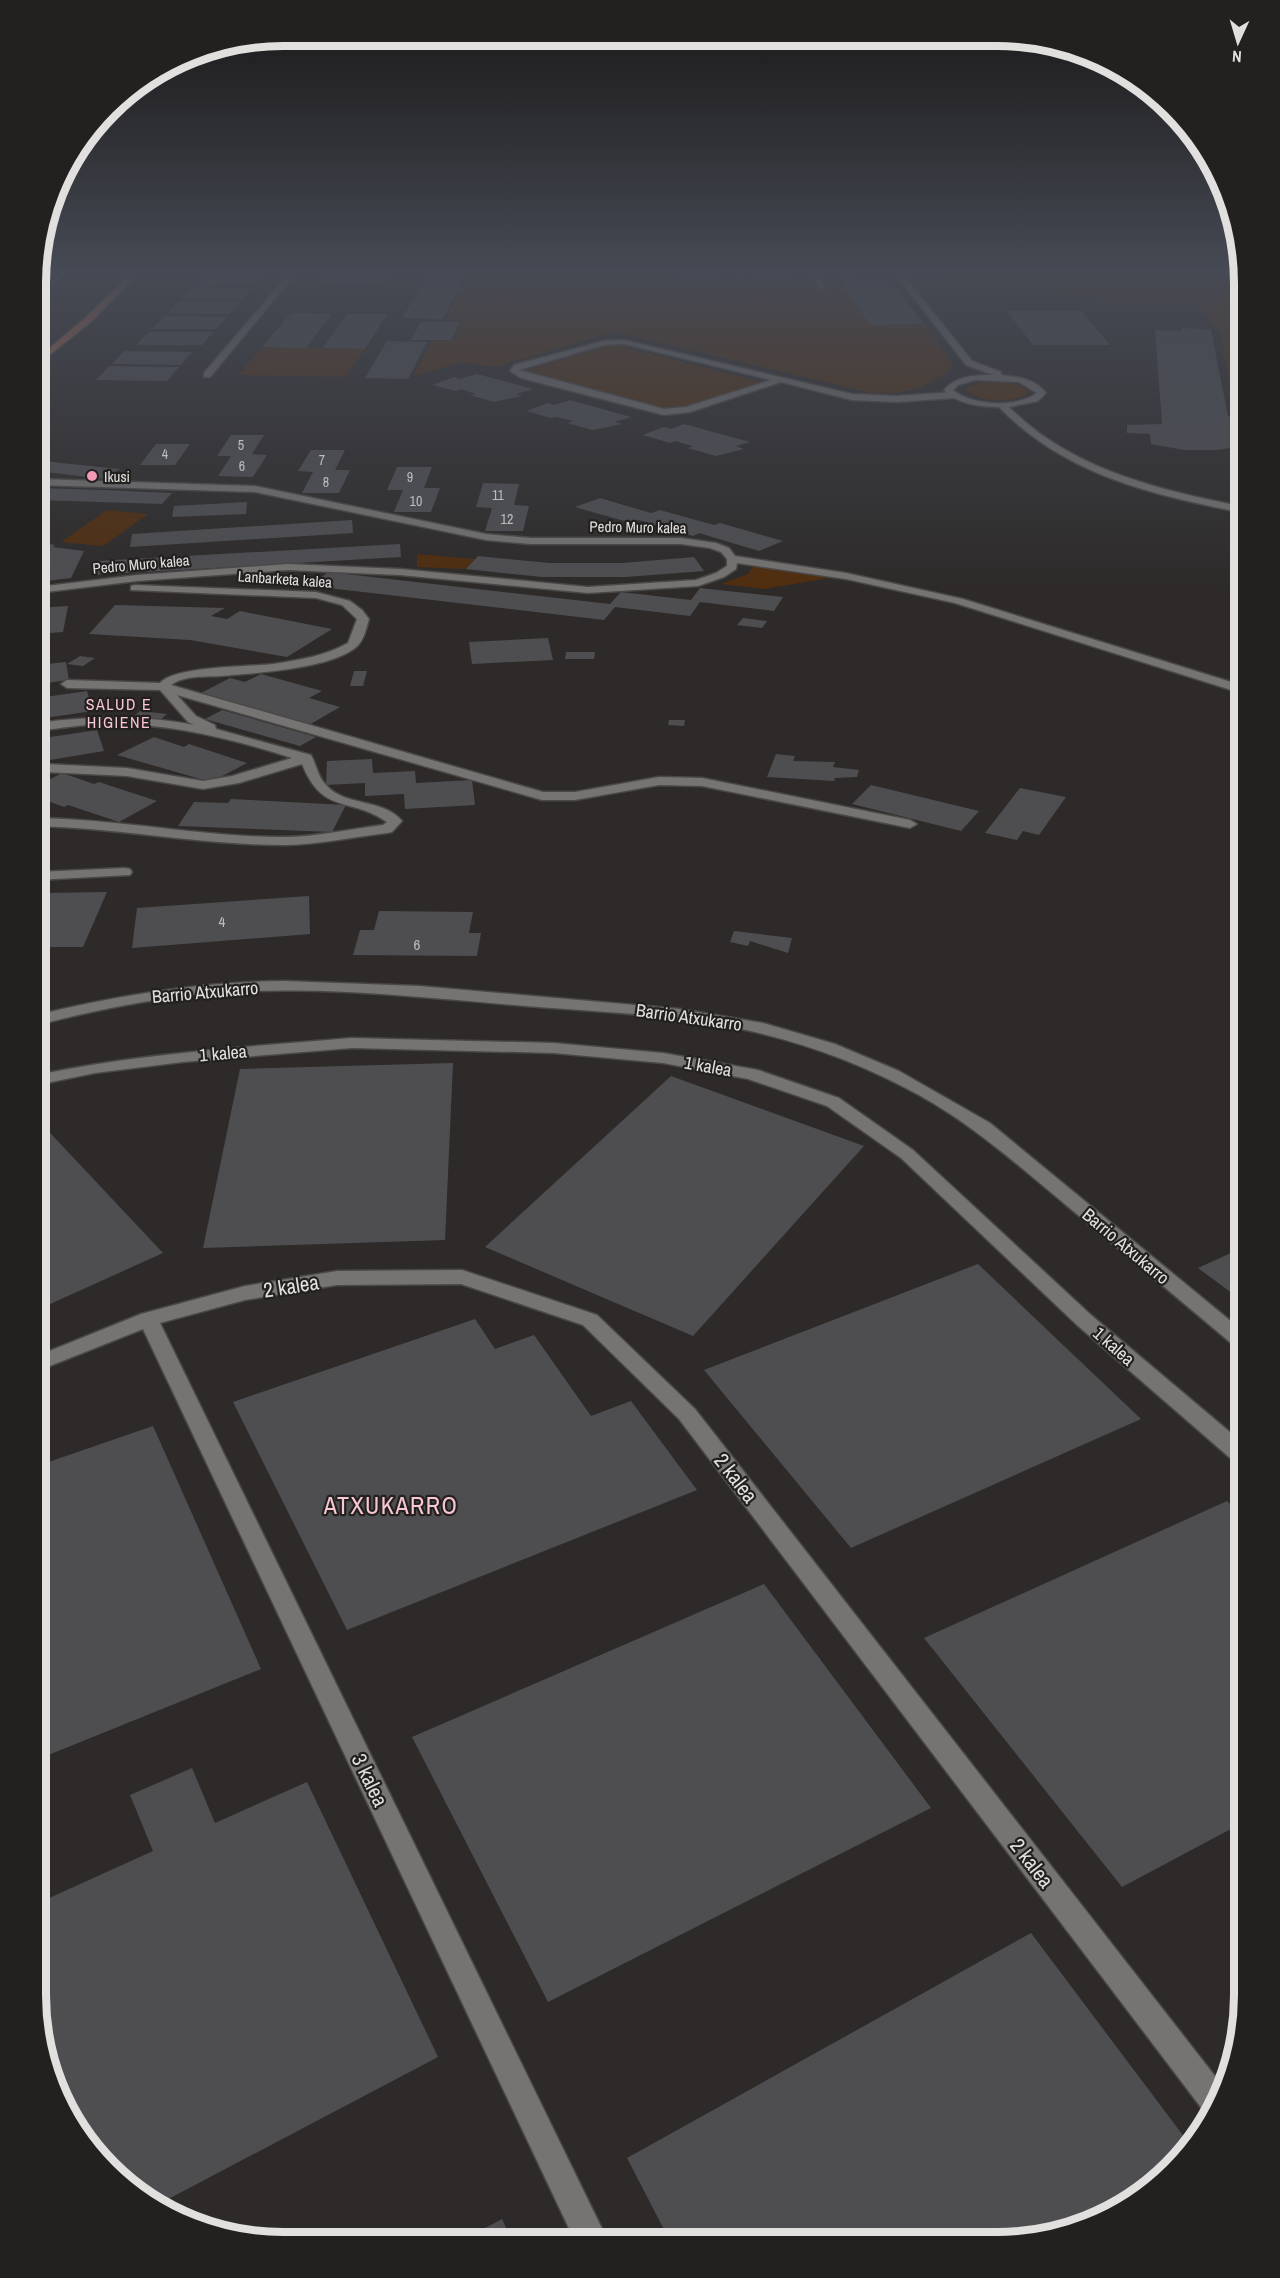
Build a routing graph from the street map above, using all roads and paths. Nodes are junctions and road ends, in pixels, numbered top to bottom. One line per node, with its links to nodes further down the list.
1 (529, 377): 5 (street)
2 (769, 377): 5 (street)
3 (963, 377): 7 (street)
4 (1007, 377): 6 (street)
5 (780, 380): 8 (street)
6 (1014, 380): 7 (street); 9 (street)
7 (959, 381): 8 (street)
8 (954, 395): 9 (street)
9 (1001, 404): 11 (street)
10 (46, 482): 12 (street, Pedro Muro kalea)
11 (1234, 508)
12 (732, 559): 13 (street, Pedro Muro kalea); 17 (street)
13 (60, 587): 14 (street, Lanbarketa kalea); 16 (street, Lanbarketa kalea)
14 (46, 589)
15 (67, 684): 16 (street)
16 (164, 687): 19 (street); 23 (street)
17 (1234, 687)
18 (46, 726): 19 (street)
19 (225, 735): 20 (street)
20 (306, 758): 21 (street); 22 (street)
21 (46, 768)
22 (46, 822)
23 (910, 824)
24 (125, 872): 25 (street)
25 (46, 876)
26 (46, 1018): 29 (street, Barrio Atxukarro)
27 (46, 1078): 31 (street, 1 kalea)
28 (148, 1319): 30 (street, 2 kalea); 32 (street, 2 kalea); 33 (street, 3 kalea)
29 (1234, 1335)
30 (46, 1360)
31 (1234, 1448)
32 (1211, 2095)
33 (588, 2232)

